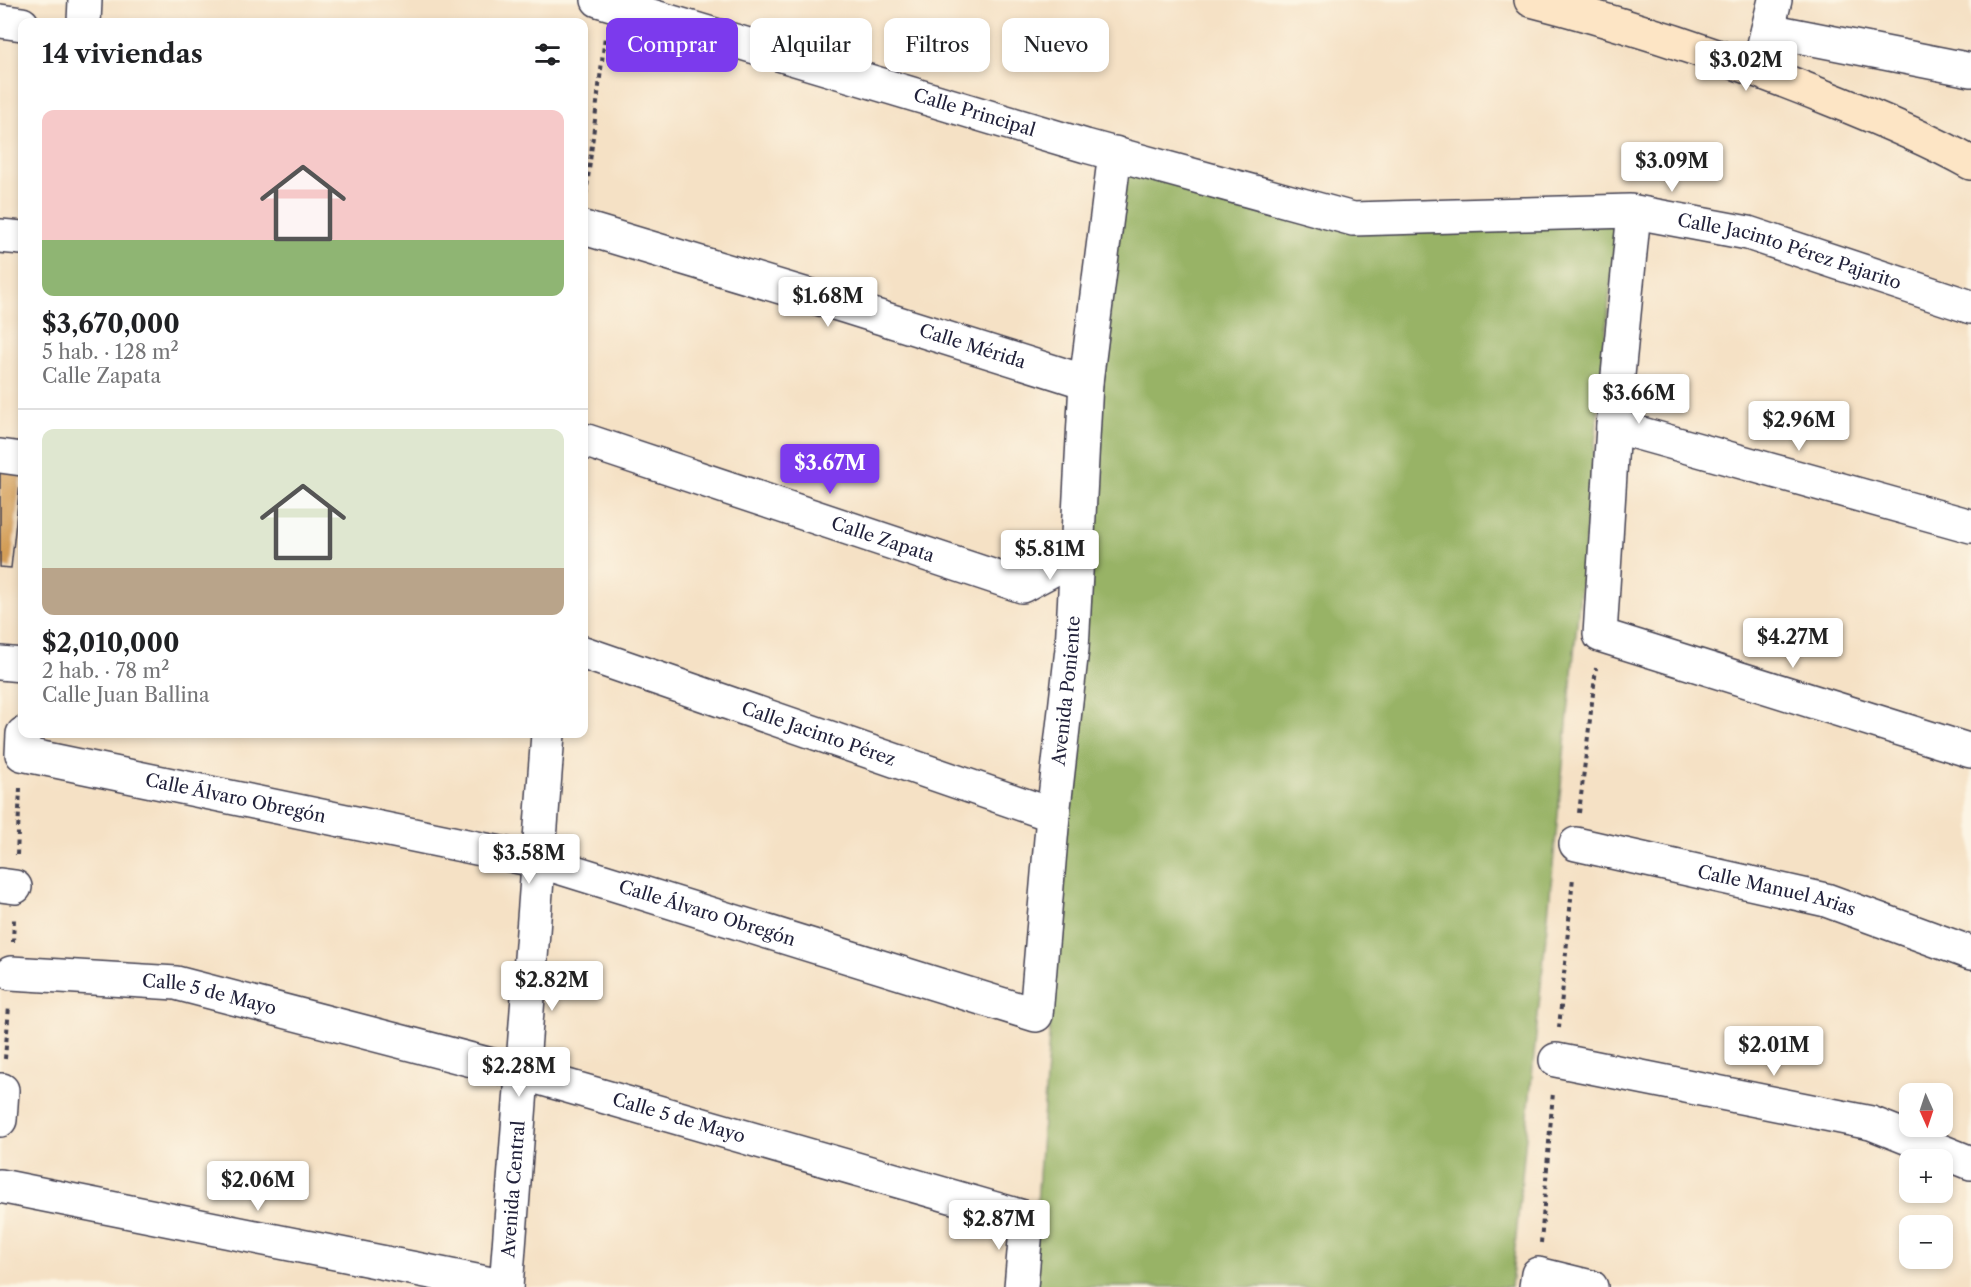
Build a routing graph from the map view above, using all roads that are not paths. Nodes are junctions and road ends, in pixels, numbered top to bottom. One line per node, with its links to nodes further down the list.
1 (85, 0): 5 (street)
2 (1531, 0): 8 (main road)
3 (603, 1): 10 (street, Calle Principal)
4 (1772, 15): 8 (street); 9 (street)
5 (84, 18)
6 (0, 21): 7 (street)
7 (18, 23)
8 (1758, 69): 11 (main road)
9 (1971, 70)
10 (1115, 153): 14 (street, Calle Principal); 18 (street, Avenida Poniente)
11 (1971, 163)
12 (1634, 212): 14 (street, Calle Jacinto Pérez Pajarito); 17 (street, Calle Jacinto Pérez Pajarito); 19 (street)
13 (588, 213): 18 (street, Calle Mérida)
14 (1353, 219)
15 (0, 236): 16 (street)
16 (18, 238)
17 (1971, 307)
18 (1086, 382): 24 (street, Avenida Poniente)
19 (1613, 426): 23 (street); 30 (street)
20 (588, 441): 24 (street, Calle Zapata)
21 (0, 456): 22 (street)
22 (18, 458)
23 (1971, 526)
24 (1076, 557): 31 (street, Avenida Poniente)
25 (588, 654): 31 (street, Calle Jacinto Pérez)
26 (0, 663): 27 (street)
27 (18, 665)
28 (548, 738): 33 (street, Avenida Central)
29 (22, 744): 33 (street, Calle Álvaro Obregón)
30 (1971, 751)
31 (1053, 814): 36 (street, Avenida Poniente)
32 (1576, 844): 34 (street, Calle Manuel Arias)
33 (539, 861): 36 (street, Calle Álvaro Obregón); 38 (street, Avenida Central)
34 (1971, 953)
35 (11, 973): 38 (street, Calle 5 de Mayo)
36 (1036, 1015)
37 (1556, 1060): 39 (street)
38 (522, 1073): 42 (street, Avenida Central); 43 (street, Calle 5 de Mayo)
39 (1971, 1163)
40 (0, 1186): 42 (street)
41 (1537, 1281): 44 (street)
42 (506, 1287)
43 (1021, 1287)
44 (1591, 1287)

